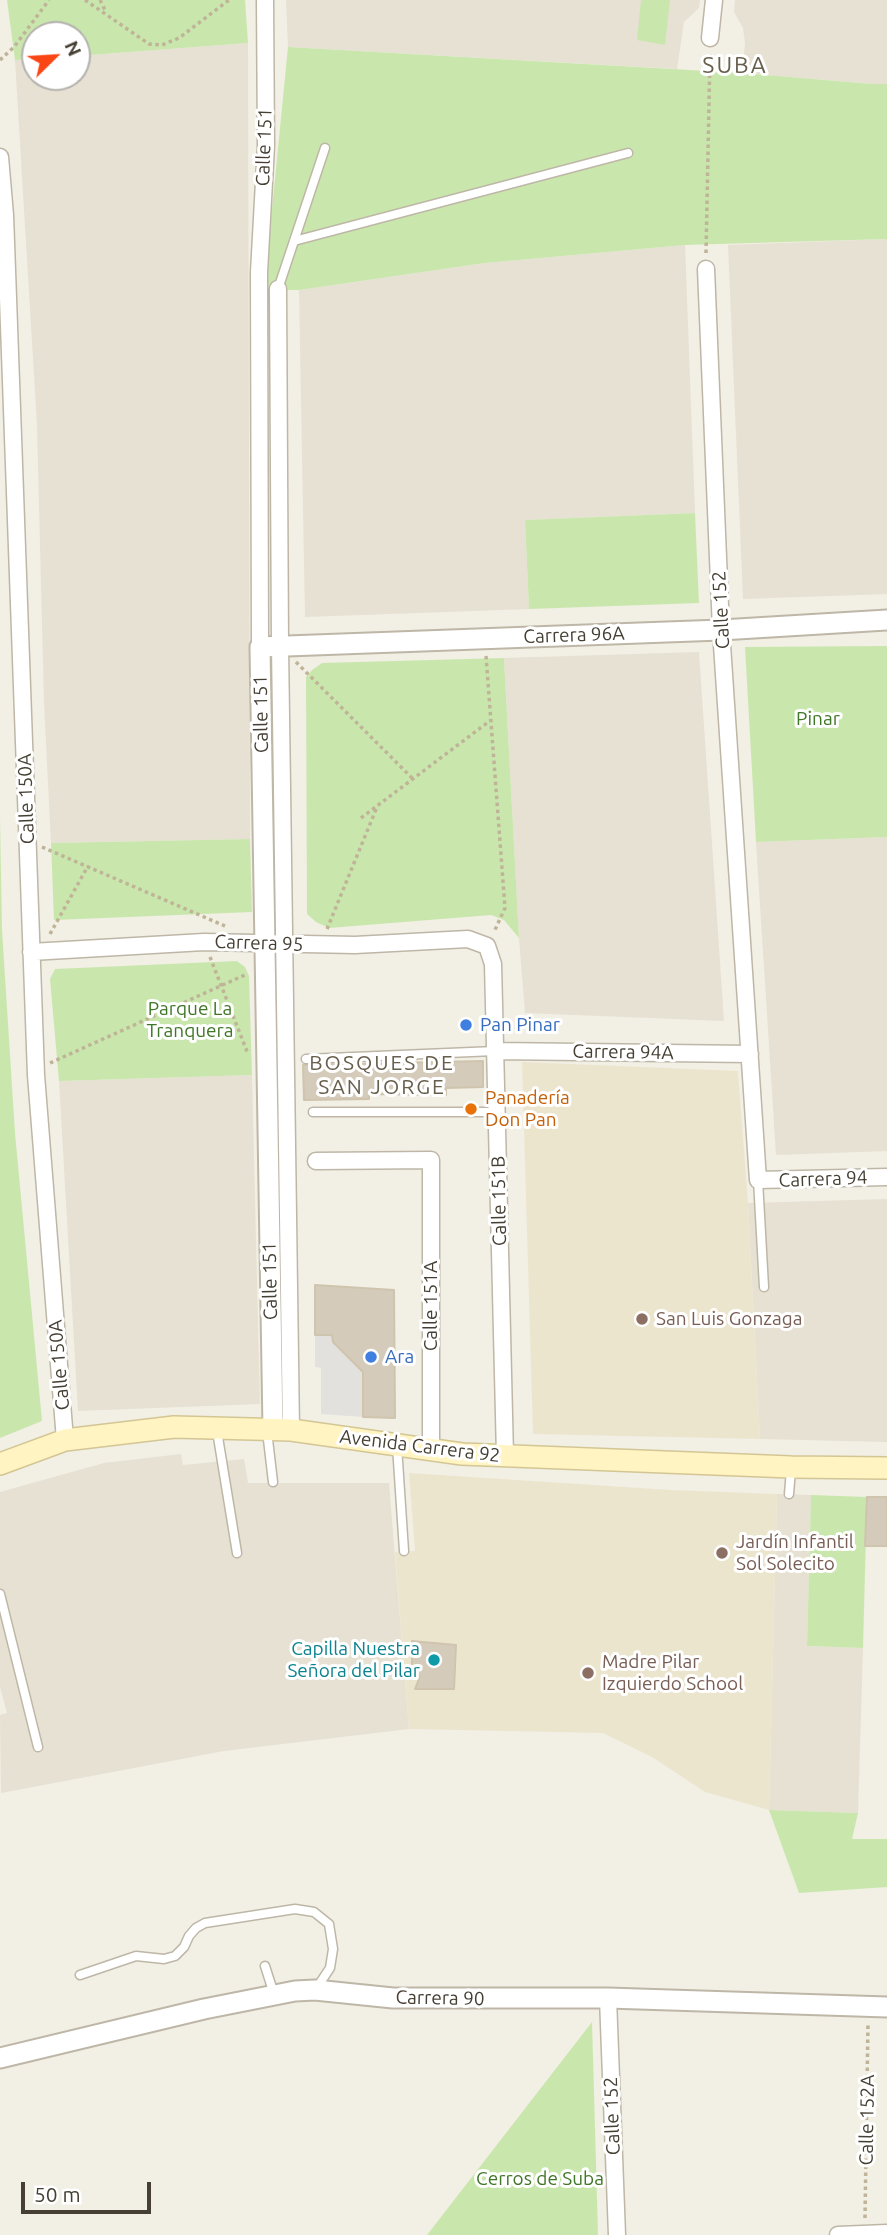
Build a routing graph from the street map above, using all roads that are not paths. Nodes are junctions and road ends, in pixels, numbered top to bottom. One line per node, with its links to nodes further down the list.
1 (265, 0): 13 (street, Calle 151)
2 (714, 0): 3 (street)
3 (710, 38)
4 (325, 148): 7 (lane)
5 (628, 153): 7 (lane)
6 (0, 158): 16 (street, Calle 150A)
7 (294, 241): 9 (lane)
8 (706, 269): 11 (street, Calle 152)
9 (278, 289): 12 (street, Calle 151)
10 (887, 620): 11 (street, Carrera 96A)
11 (721, 630): 12 (street, Carrera 96A); 18 (street, Calle 152)
12 (280, 646): 13 (street, Carrera 96A); 14 (street, Calle 151)
13 (260, 647): 14 (street, Calle 151)
14 (274, 944): 15 (street, Carrera 95); 16 (street, Carrera 95); 27 (street, Calle 151); 27 (street, Calle 151)
15 (487, 946): 17 (street, Calle 151B)
16 (36, 952): 28 (street, Calle 150A)
17 (495, 1051): 18 (street, Carrera 94A); 19 (lane); 21 (street, Calle 151B)
18 (750, 1054): 24 (street, Calle 152)
19 (306, 1059)
20 (313, 1112): 21 (lane)
21 (497, 1112): 31 (street, Calle 151B)
22 (316, 1161): 30 (street, Calle 151A)
23 (887, 1177): 24 (street, Carrera 94)
24 (758, 1180): 25 (lane)
25 (764, 1287)
26 (217, 1428): 27 (main road, Avenida Carrera 92); 28 (main road, Avenida Carrera 92); 38 (lane)
27 (277, 1429): 29 (main road, Avenida Carrera 92); 35 (lane)
28 (65, 1440): 32 (main road, Avenida Carrera 92)
29 (397, 1446): 30 (main road, Avenida Carrera 92); 37 (lane)
30 (431, 1451): 31 (main road, Avenida Carrera 92)
31 (505, 1456): 33 (main road, Avenida Carrera 92)
32 (0, 1464)
33 (791, 1467): 34 (main road, Avenida Carrera 92); 36 (lane)
34 (887, 1468)
35 (273, 1482)
36 (789, 1494)
37 (404, 1551)
38 (237, 1553)
39 (0, 1594): 40 (lane)
40 (38, 1746)
41 (265, 1966): 44 (lane)
42 (80, 1975): 43 (lane)
43 (315, 1990): 44 (street, Carrera 90); 45 (street, Carrera 90)
44 (274, 1994): 47 (street, Carrera 90)
45 (608, 1998): 46 (street, Carrera 90); 50 (street, Calle 152)
46 (878, 2007)
47 (0, 2058)
48 (887, 2233): 49 (street)
49 (864, 2234): 51 (street)
50 (617, 2235)
51 (838, 2235)

